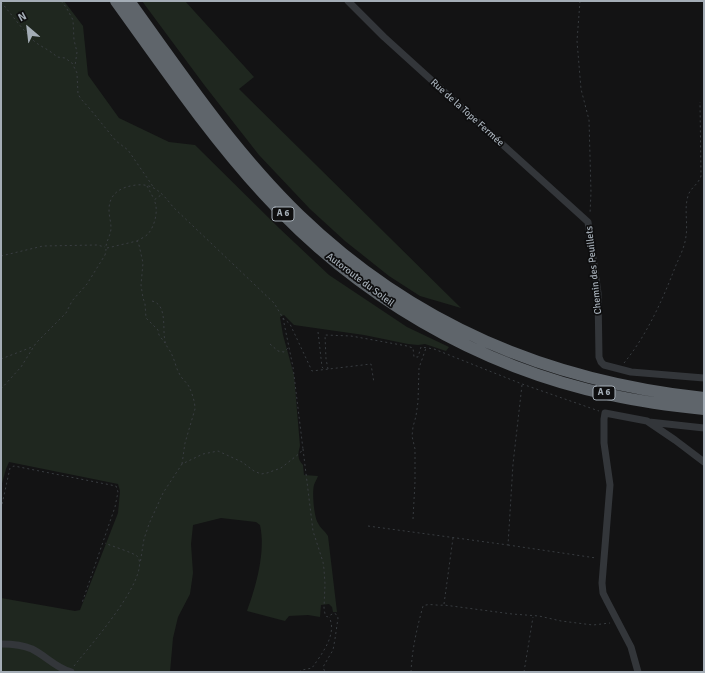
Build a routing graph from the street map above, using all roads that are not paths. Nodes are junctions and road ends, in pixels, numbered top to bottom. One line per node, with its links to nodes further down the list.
1 (116, 1): 7 (highway, Autoroute du Soleil / A 6)
2 (129, 1): 6 (highway, Autoroute du Soleil / A 6)
3 (348, 1): 4 (street, Rue de la Tope Fermée)
4 (588, 222): 5 (street, Chemin des Peuillets)
5 (704, 378)
6 (704, 398)
7 (704, 409)
8 (646, 421): 9 (street); 10 (street); 13 (street)
9 (704, 428)
10 (704, 462)
11 (1, 644): 12 (street)
12 (69, 672)
13 (638, 672)

